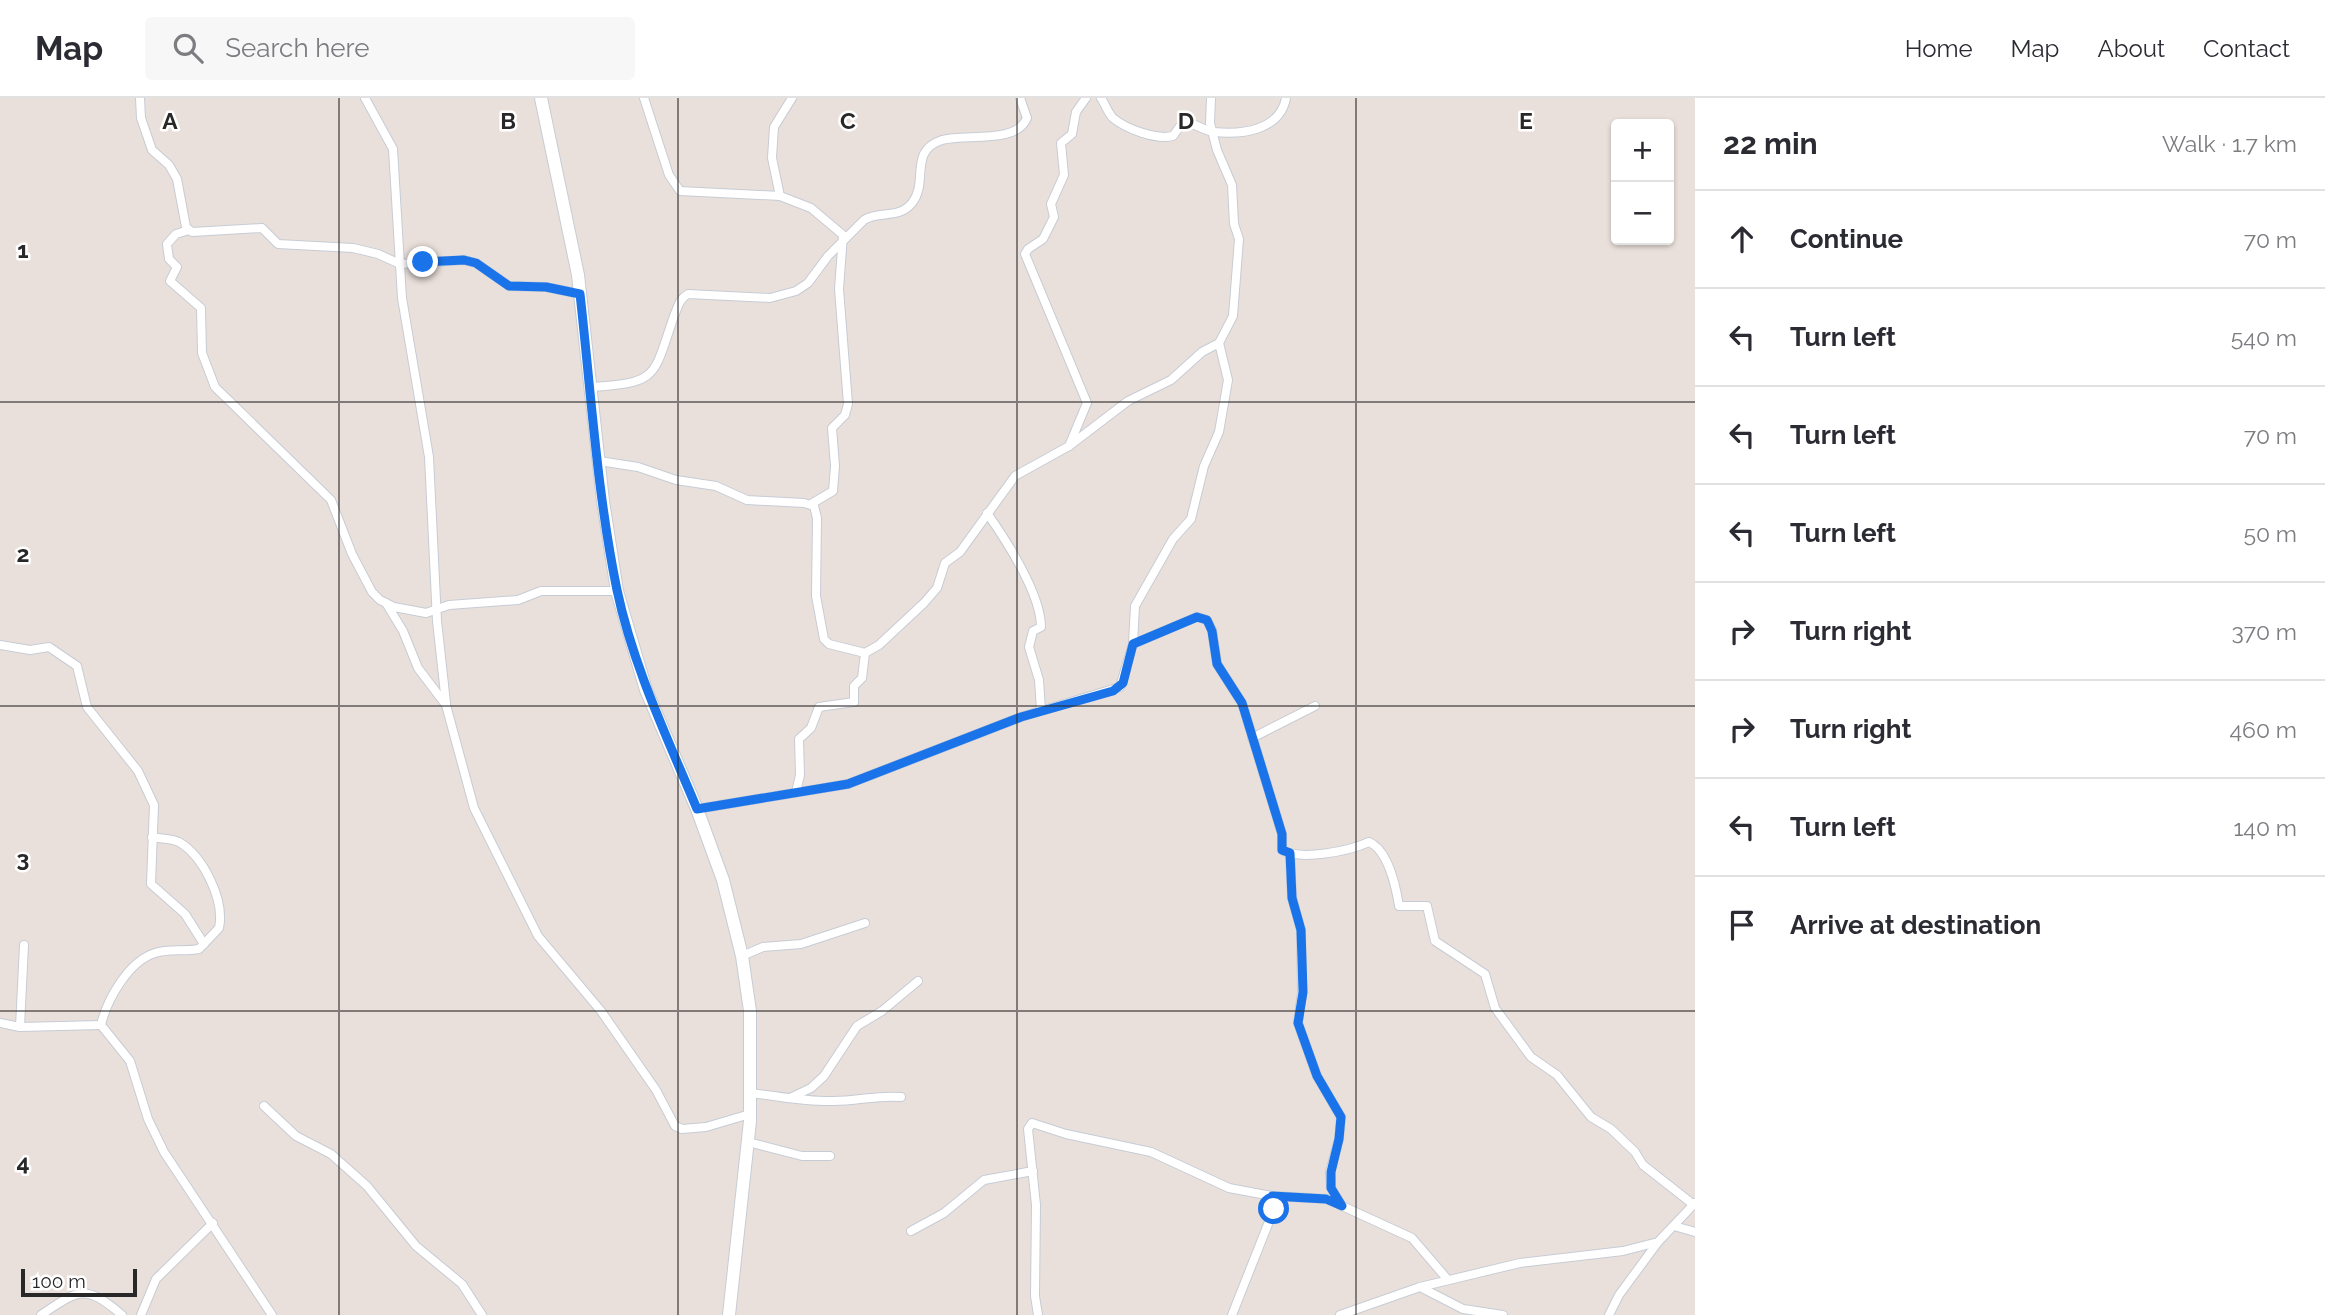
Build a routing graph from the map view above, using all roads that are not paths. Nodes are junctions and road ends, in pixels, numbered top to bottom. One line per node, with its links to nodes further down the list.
1 (140, 98): 13 (street)
2 (365, 98): 15 (street)
3 (541, 98): 16 (main road)
4 (644, 98): 12 (street)
5 (792, 98): 12 (street)
6 (1020, 98): 14 (street)
7 (1086, 98): 19 (street)
8 (1101, 98): 11 (street)
9 (1211, 98): 11 (street)
10 (1286, 98): 11 (street)
11 (1213, 132): 17 (street)
12 (780, 196): 14 (street)
13 (189, 230): 15 (street); 24 (street)
14 (844, 241): 18 (street); 21 (street)
15 (400, 264): 16 (street); 25 (street)
16 (580, 294): 18 (main road)
17 (1219, 343): 19 (street); 26 (street)
18 (591, 387): 20 (main road)
19 (1069, 446): 22 (street)
20 (599, 461): 21 (street); 23 (main road)
21 (811, 504): 28 (street)
22 (987, 513): 28 (street); 31 (street)
23 (617, 591): 25 (street); 34 (main road)
24 (386, 603): 25 (street); 29 (street)
25 (437, 608): 29 (street)
26 (1133, 644): 31 (street); 32 (street)
27 (0, 645): 35 (street)
28 (865, 653): 33 (street)
29 (446, 705): 49 (street)
30 (1315, 706): 32 (street)
31 (1041, 710): 33 (street)
32 (1252, 738): 36 (street)
33 (796, 792): 34 (street)
34 (697, 809): 40 (main road)
35 (152, 837): 38 (street); 38 (street)
36 (1290, 853): 54 (street); 55 (street)
37 (865, 923): 40 (street)
38 (204, 944): 43 (street)
39 (24, 945): 44 (street)
40 (742, 956): 45 (main road)
41 (918, 981): 47 (street)
42 (0, 1023): 44 (street)
43 (101, 1025): 44 (street); 56 (street)
44 (20, 1027)
45 (750, 1093): 47 (street); 49 (main road)
46 (901, 1097): 47 (street)
47 (790, 1098)
48 (264, 1106): 68 (street)
49 (750, 1114): 50 (main road)
50 (748, 1142): 51 (street); 69 (main road)
51 (830, 1156)
52 (1033, 1171): 53 (street); 58 (street); 70 (street)
53 (1272, 1196): 55 (street); 71 (street)
54 (1694, 1204): 57 (street)
55 (1342, 1206): 61 (street)
56 (212, 1223): 66 (street); 67 (street)
57 (1674, 1226): 59 (street); 60 (street)
58 (911, 1231)
59 (1695, 1232)
60 (1658, 1242): 61 (street); 74 (street)
61 (1448, 1280): 62 (street)
62 (1420, 1287): 63 (street); 72 (street)
63 (1460, 1312): 73 (street)
64 (41, 1315): 65 (street)
65 (122, 1315)
66 (141, 1315)
67 (272, 1315)
68 (482, 1315)
69 (729, 1315)
70 (1038, 1315)
71 (1233, 1315)
72 (1340, 1315)
73 (1503, 1315)
74 (1609, 1315)

